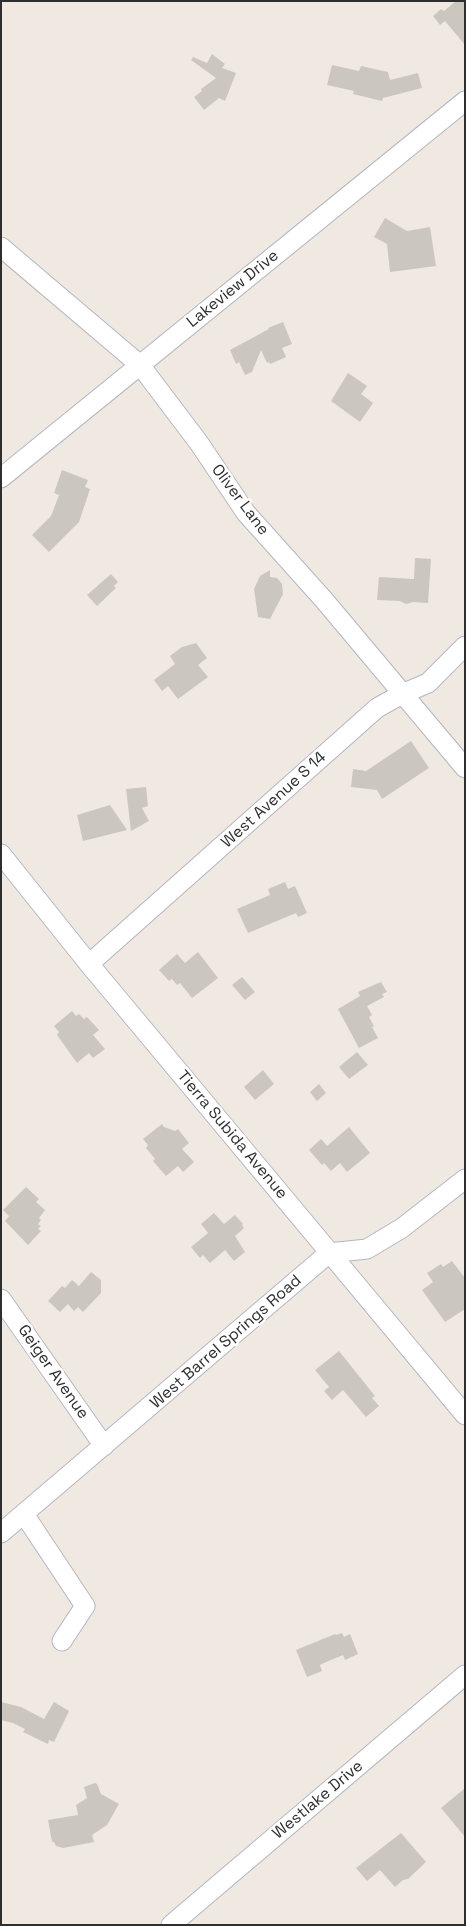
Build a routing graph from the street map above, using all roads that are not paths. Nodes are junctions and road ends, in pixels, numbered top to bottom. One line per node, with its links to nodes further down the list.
1 (463, 106): 3 (street, Lakeview Drive)
2 (1, 247): 3 (street, Oliver Lane)
3 (140, 365): 4 (street, Lakeview Drive); 6 (street, Oliver Lane)
4 (1, 478)
5 (465, 646): 6 (street, West Avenue S 14)
6 (402, 694): 7 (street, Oliver Lane); 9 (street, West Avenue S 14)
7 (465, 768)
8 (1, 854): 9 (street, Tierra Subida Avenue)
9 (89, 964): 11 (street, Tierra Subida Avenue)
10 (465, 1179): 11 (street)
11 (329, 1252): 13 (street, Tierra Subida Avenue); 14 (street, West Barrel Springs Road)
12 (1, 1299): 14 (street, Geiger Avenue)
13 (465, 1415)
14 (104, 1446): 15 (street, West Barrel Springs Road)
15 (24, 1514): 16 (street, West Barrel Springs Road); 17 (street)
16 (1, 1533)
17 (62, 1641)
18 (465, 1675): 19 (street, Westlake Drive)
19 (171, 1925)

